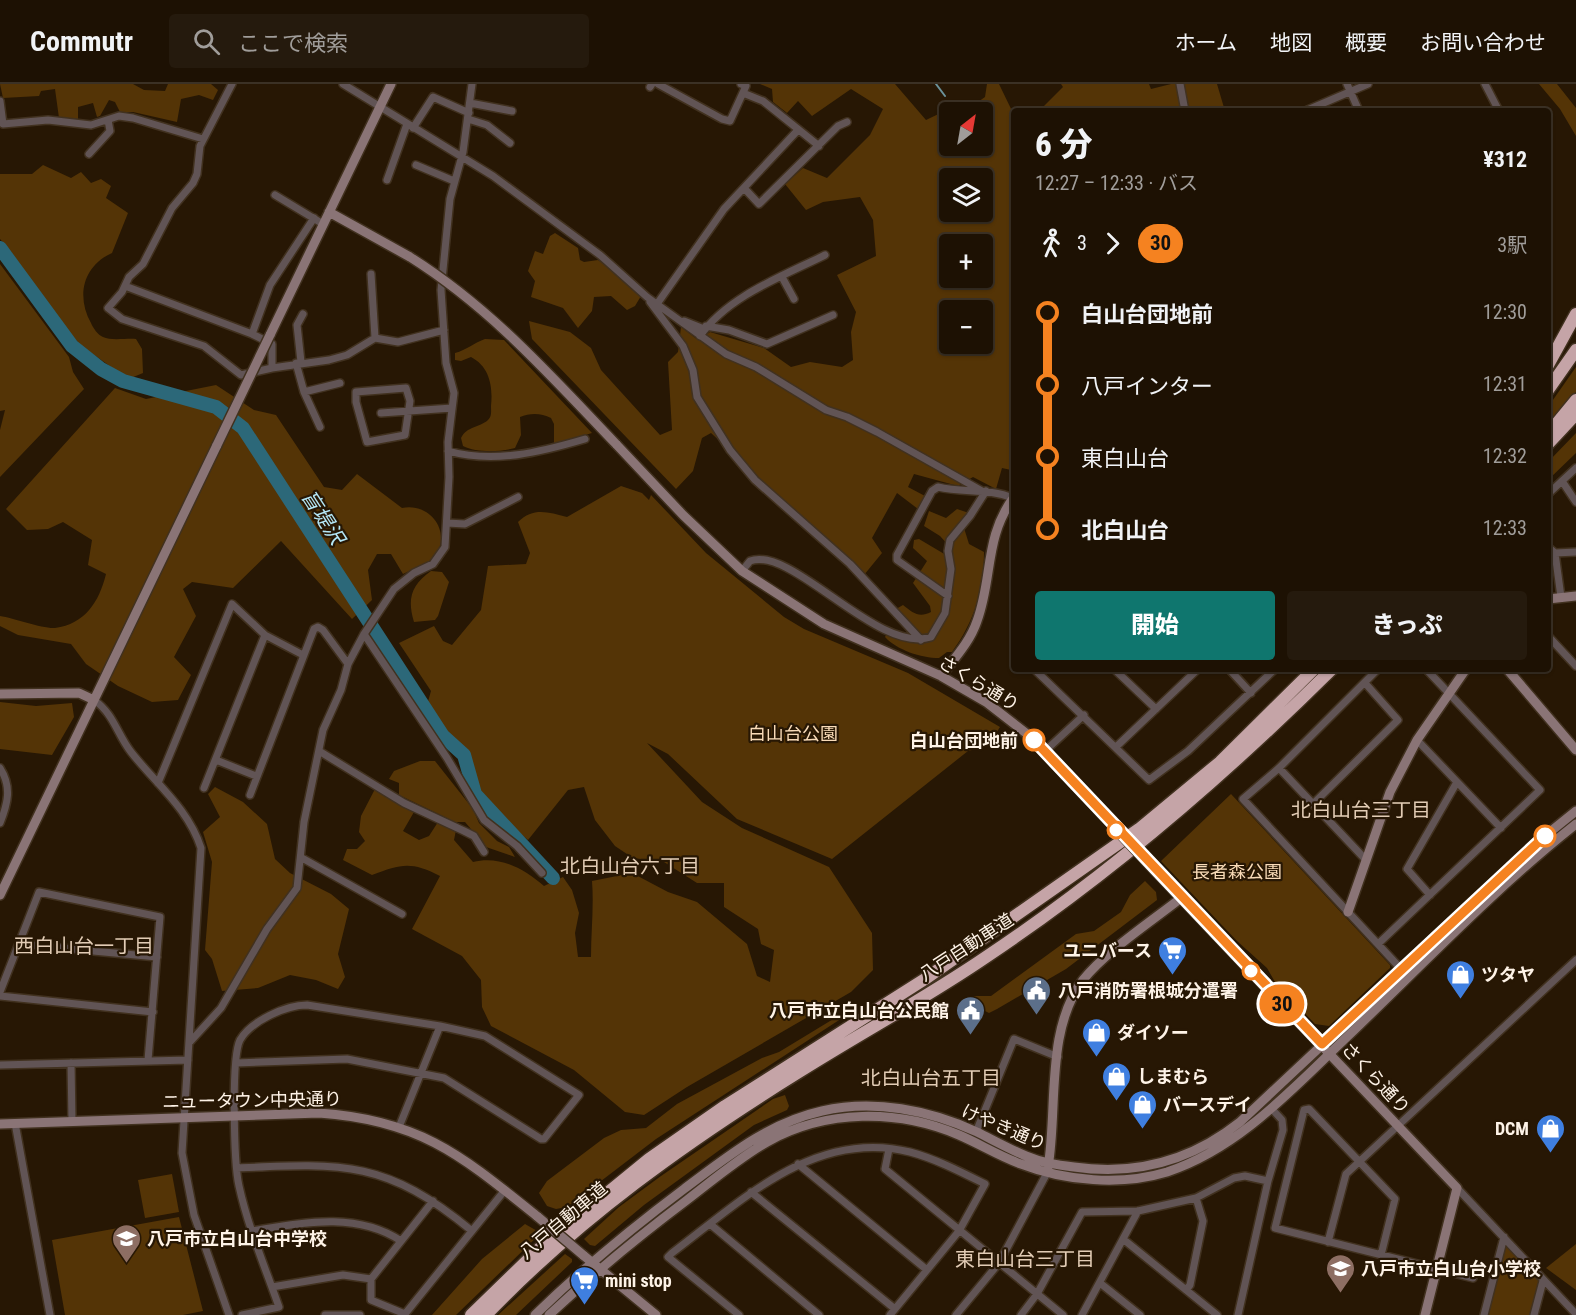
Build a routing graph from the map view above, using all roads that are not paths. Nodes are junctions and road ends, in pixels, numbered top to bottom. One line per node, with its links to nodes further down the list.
1 (232, 84): 26 (street)
2 (343, 84): 15 (street)
3 (391, 84): 15 (street)
4 (472, 84): 14 (street)
5 (658, 84): 12 (street)
6 (741, 84): 12 (street)
7 (1180, 84): 16 (street)
8 (1347, 84): 11 (street)
9 (1368, 84): 11 (street)
10 (1485, 84): 19 (street)
11 (1351, 92): 17 (street); 18 (street)
12 (743, 93): 25 (street)
13 (0, 101): 22 (street)
14 (470, 103): 20 (street); 21 (street)
15 (380, 107): 24 (street); 36 (street)
16 (1184, 108)
17 (1312, 108)
18 (1358, 108)
19 (1497, 108)
20 (512, 111)
21 (469, 116): 24 (street); 27 (street); 30 (street)
22 (108, 120): 26 (street); 29 (street)
23 (847, 122): 28 (street)
24 (410, 126): 30 (street); 32 (street)
25 (798, 130): 28 (street); 34 (street)
26 (203, 139): 42 (street)
27 (510, 143)
28 (819, 146): 34 (street)
29 (88, 154)
30 (462, 156): 33 (street); 43 (street)
31 (416, 165): 33 (street)
32 (387, 180)
33 (454, 181): 49 (street)
34 (744, 188): 45 (street)
35 (275, 195): 37 (street)
36 (329, 212): 38 (street); 82 (street, さくら通り, bridge)
37 (314, 218): 38 (street); 51 (street)
38 (323, 224): 110 (street, bridge)
39 (825, 255): 41 (street)
40 (371, 274): 52 (street)
41 (782, 277): 44 (street); 50 (street)
42 (125, 286): 51 (street); 56 (street)
43 (647, 297): 45 (street); 90 (street)
44 (794, 299)
45 (657, 304): 50 (street)
46 (303, 314): 55 (street)
47 (1576, 314): 54 (highway)
48 (833, 315): 50 (street)
49 (444, 330): 52 (street); 61 (street)
50 (703, 330): 72 (street)
51 (252, 334): 56 (street)
52 (375, 338): 55 (street)
53 (1576, 350): 58 (highway)
54 (1551, 360)
55 (299, 363): 56 (street); 59 (street)
56 (272, 369)
57 (340, 383): 59 (street)
58 (1551, 386)
59 (304, 392): 65 (street)
60 (1576, 400): 66 (highway)
61 (452, 408): 63 (street); 69 (street)
62 (381, 413): 63 (street)
63 (408, 413): 63 (street)
64 (1576, 414): 68 (highway)
65 (320, 427)
66 (1551, 430)
67 (585, 439): 69 (street)
68 (1551, 441)
69 (448, 451): 78 (street)
70 (1576, 468): 71 (street)
71 (1562, 481): 73 (street); 77 (street)
72 (984, 491): 75 (street); 83 (street); 83 (street)
73 (1551, 491)
74 (518, 497): 78 (street)
75 (1011, 497)
76 (1011, 502): 105 (street)
77 (1576, 502)
78 (447, 523): 87 (street)
79 (1551, 550): 81 (street)
80 (1576, 552): 81 (street)
81 (1555, 553): 85 (street)
82 (742, 571): 90 (street); 105 (street, さくら通り)
83 (948, 596): 90 (street)
84 (1576, 596): 85 (street)
85 (1561, 597): 86 (street)
86 (1551, 599)
87 (364, 634): 92 (street); 135 (street)
88 (265, 635): 91 (street); 118 (street); 123 (street)
89 (1551, 639): 93 (street)
90 (921, 640)
91 (303, 655): 92 (street); 121 (street)
92 (348, 664): 116 (street)
93 (1576, 666)
94 (1037, 672): 112 (street)
95 (1117, 672): 111 (street)
96 (1192, 672): 111 (street)
97 (1232, 672): 107 (street)
98 (1272, 672): 107 (street)
99 (1311, 672): 207 (highway, 八戸自動車道)
100 (1329, 672): 208 (highway, 八戸自動車道)
101 (1375, 672): 106 (street)
102 (1429, 672): 108 (street)
103 (1464, 672): 108 (street)
104 (1510, 672): 115 (street)
105 (941, 676): 117 (street, さくら通り)
106 (1365, 683): 120 (street); 127 (street)
107 (1251, 693): 114 (street)
108 (1449, 693): 113 (street); 131 (street)
109 (0, 694): 110 (street)
110 (94, 700): 123 (street); 136 (street)
111 (1156, 709): 114 (street)
112 (1084, 715): 114 (street); 117 (street)
113 (1417, 740): 122 (street); 134 (street)
114 (1117, 746)
115 (1576, 750)
116 (319, 751): 132 (street); 133 (street)
117 (1045, 752): 138 (street, さくら通り, bridge)
118 (216, 760): 121 (street); 124 (street)
119 (0, 768): 126 (street)
120 (1278, 768): 127 (street); 139 (street)
121 (256, 776): 125 (street)
122 (1457, 782): 131 (street); 137 (street)
123 (158, 783): 149 (street)
124 (204, 789)
125 (250, 795)
126 (4, 802): 129 (street)
127 (1313, 804): 134 (street)
128 (1576, 811): 145 (street, けやき通り)
129 (0, 823)
130 (1576, 824): 151 (street, けやき通り)
131 (1501, 828): 137 (street)
132 (484, 852)
133 (302, 858): 140 (street); 149 (street)
134 (1366, 860): 139 (street)
135 (542, 873)
136 (0, 895)
137 (1430, 896): 142 (street)
138 (1181, 897): 150 (street, さくら通り); 152 (street)
139 (1348, 912): 142 (street)
140 (402, 914)
141 (19, 944): 143 (street); 143 (street); 146 (street)
142 (1378, 944): 145 (street)
143 (157, 957): 147 (street)
144 (1576, 960): 165 (street)
145 (1402, 970): 150 (street, けやき通り)
146 (0, 994): 147 (street)
147 (153, 1012): 153 (street)
148 (440, 1026): 156 (street); 158 (street); 158 (street)
149 (189, 1043): 154 (street)
150 (1322, 1044): 151 (street, さくら通り); 172 (street, けやき通り)
151 (1330, 1053): 159 (street, けやき通り); 165 (street, さくら通り)
152 (1058, 1057): 167 (street); 172 (street)
153 (148, 1060): 154 (street); 155 (street)
154 (188, 1060): 161 (street)
155 (72, 1063): 157 (street); 162 (street)
156 (236, 1063): 158 (street); 160 (street)
157 (0, 1065)
158 (421, 1073): 166 (street)
159 (1271, 1108): 172 (street, けやき通り); 173 (street)
160 (235, 1116): 161 (street, ニュータウン中央通り); 166 (street, ニュータウン中央通り); 171 (street)
161 (184, 1117): 162 (street, ニュータウン中央通り); 203 (street)
162 (72, 1121): 163 (street, ニュータウン中央通り)
163 (15, 1123): 164 (street, ニュータウン中央通り); 202 (street)
164 (0, 1124)
165 (1397, 1125): 169 (street); 174 (street, さくら通り)
166 (399, 1126): 175 (street, ニュータウン中央通り)
167 (976, 1132): 172 (street, けやき通り); 190 (street, けやき通り)
168 (889, 1149): 170 (street); 182 (street); 182 (street)
169 (1359, 1161): 187 (street); 187 (street); 188 (street)
170 (798, 1164): 176 (street); 192 (street)
171 (237, 1168): 178 (street); 181 (street)
172 (1048, 1168): 189 (street); 190 (street, けやき通り)
173 (1268, 1181): 177 (street); 220 (street)
174 (1457, 1188): 184 (street); 191 (street)
175 (505, 1190): 183 (street); 190 (street, ニュータウン中央通り, bridge)
176 (751, 1192): 180 (street); 200 (street)
177 (1197, 1198): 179 (street); 198 (street)
178 (433, 1200): 183 (street); 186 (street)
179 (1138, 1212): 185 (street); 199 (street)
180 (710, 1224): 212 (street); 213 (street)
181 (251, 1230): 186 (street); 197 (street)
182 (959, 1230): 189 (street); 192 (street)
183 (472, 1231): 194 (street)
184 (1504, 1237): 195 (street); 222 (street)
185 (1123, 1239): 196 (street); 198 (street)
186 (401, 1240): 194 (street)
187 (1328, 1242): 188 (street)
188 (1381, 1255): 191 (street)
189 (999, 1263): 199 (street); 214 (street)
190 (596, 1265): 209 (street, けやき通り); 210 (street, けやき通り); 211 (street, ニュータウン中央通り)
191 (1437, 1268): 193 (street); 221 (street)
192 (927, 1270): 200 (street)
193 (1473, 1278)
194 (371, 1279): 197 (street)
195 (1544, 1281): 201 (street); 223 (street)
196 (1100, 1283): 217 (street); 218 (street)
197 (272, 1287): 204 (street)
198 (1186, 1290): 219 (street)
199 (1037, 1294): 215 (street); 216 (street)
200 (893, 1312)
201 (1576, 1314)
202 (50, 1315)
203 (229, 1315)
204 (242, 1315)
205 (325, 1315): 206 (street)
206 (360, 1315)
207 (471, 1315)
208 (486, 1315)
209 (535, 1315)
210 (549, 1315)
211 (656, 1315)
212 (739, 1315)
213 (819, 1315)
214 (956, 1315)
215 (1021, 1315)
216 (1063, 1315)
217 (1083, 1315)
218 (1140, 1315)
219 (1217, 1315)
220 (1238, 1315)
221 (1425, 1315)
222 (1484, 1315)
223 (1534, 1315)

